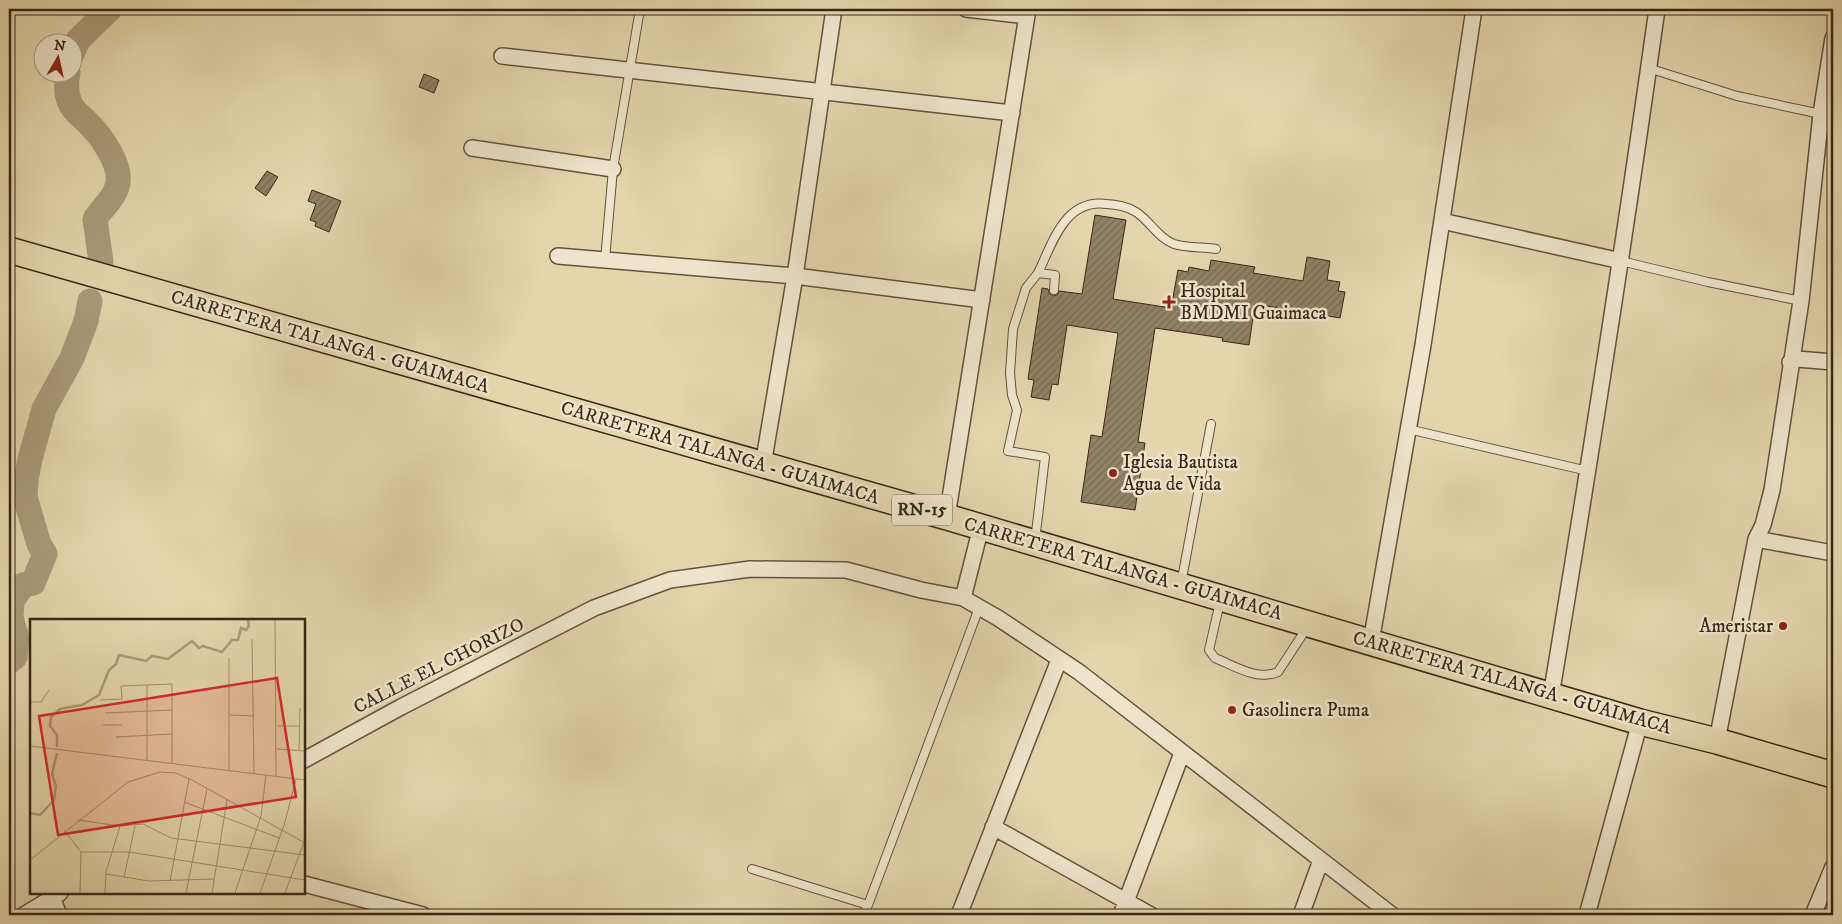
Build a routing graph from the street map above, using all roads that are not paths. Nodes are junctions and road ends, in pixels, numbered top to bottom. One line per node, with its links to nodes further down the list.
1 (640, 9): 10 (lane)
2 (834, 9): 11 (street)
3 (966, 9): 6 (street)
4 (1474, 9): 16 (street)
5 (1657, 9): 9 (street)
6 (1028, 12): 12 (street)
7 (1833, 38): 13 (street)
8 (502, 56): 10 (street)
9 (1648, 68): 13 (lane); 21 (street)
10 (630, 70): 11 (street); 15 (lane)
11 (821, 92): 12 (street); 23 (street)
12 (1012, 113): 25 (street)
13 (1821, 114): 26 (street)
14 (472, 148): 15 (street)
15 (613, 169): 20 (lane)
16 (1442, 221): 21 (street); 30 (street)
17 (1216, 249): 22 (lane)
18 (9, 250): 31 (main road, CARRETERA TALANGA - GUAIMACA / RN-15)
19 (558, 256): 20 (street)
20 (605, 260): 23 (street)
21 (1621, 261): 26 (lane); 32 (street)
22 (1038, 273): 24 (lane); 36 (lane)
23 (795, 276): 25 (street); 31 (street)
24 (1054, 290)
25 (982, 300): 33 (street)
26 (1801, 301): 27 (street)
27 (1790, 362): 28 (street); 35 (street)
28 (1833, 362)
29 (1210, 424): 38 (lane)
30 (1408, 429): 32 (lane); 43 (street)
31 (763, 465): 33 (main road, CARRETERA TALANGA - GUAIMACA / RN-15)
32 (1588, 471): 45 (street)
33 (947, 517): 34 (main road, CARRETERA TALANGA - GUAIMACA / RN-15)
34 (981, 527): 36 (main road, CARRETERA TALANGA - GUAIMACA / RN-15); 39 (street)
35 (1756, 539): 37 (street); 47 (street)
36 (1035, 543): 38 (main road, CARRETERA TALANGA - GUAIMACA / RN-15)
37 (1833, 553)
38 (1181, 586): 40 (main road, CARRETERA TALANGA - GUAIMACA / RN-15)
39 (963, 598): 41 (street, CALLE EL CHORIZO); 49 (street, CALLE EL CHORIZO)
40 (1221, 598): 42 (main road, CARRETERA TALANGA - GUAIMACA / RN-15); 42 (lane)
41 (980, 608): 44 (street, CALLE EL CHORIZO); 58 (lane)
42 (1310, 624): 43 (main road, CARRETERA TALANGA - GUAIMACA / RN-15)
43 (1371, 642): 45 (main road, CARRETERA TALANGA - GUAIMACA / RN-15)
44 (1059, 660): 48 (street, CALLE EL CHORIZO); 51 (street)
45 (1551, 696): 46 (main road, CARRETERA TALANGA - GUAIMACA / RN-15)
46 (1640, 722): 47 (main road, CARRETERA TALANGA - GUAIMACA / RN-15); 68 (street)
47 (1717, 741): 50 (main road, CARRETERA TALANGA - GUAIMACA / RN-15)
48 (1182, 753): 52 (street, CALLE EL CHORIZO); 57 (street)
49 (305, 759)
50 (1833, 776)
51 (993, 827): 57 (street); 63 (street)
52 (1320, 860): 66 (street); 67 (street, CALLE EL CHORIZO)
53 (1833, 867): 69 (street)
54 (752, 868): 58 (lane)
55 (305, 884): 61 (street)
56 (56, 895): 59 (street); 60 (street)
57 (1126, 900): 64 (street); 65 (street)
58 (868, 905): 62 (lane)
59 (24, 915)
60 (60, 915)
61 (423, 915)
62 (864, 915)
63 (959, 915)
64 (1121, 915)
65 (1151, 915)
66 (1301, 915)
67 (1392, 915)
68 (1587, 915)
69 (1813, 915)

